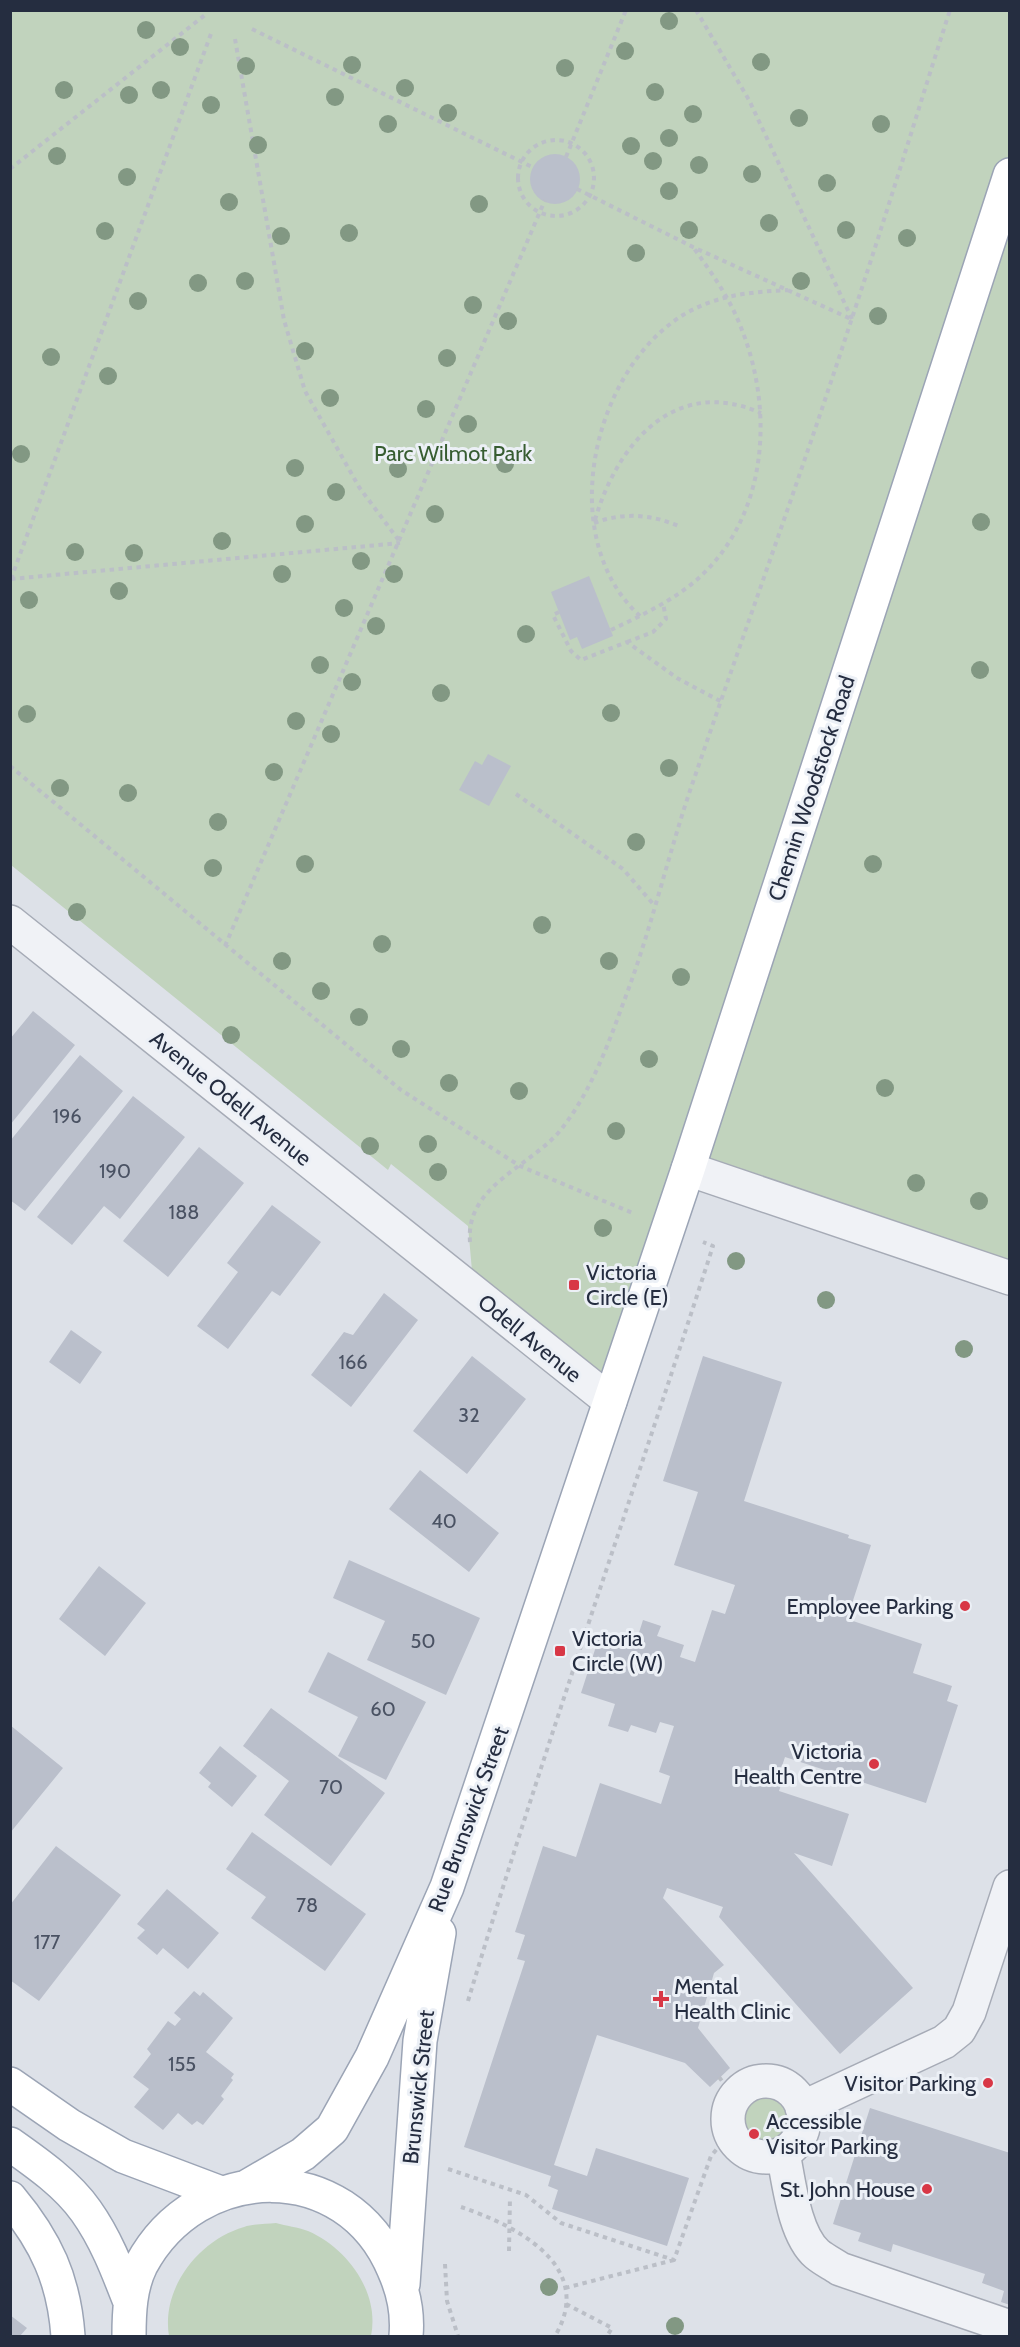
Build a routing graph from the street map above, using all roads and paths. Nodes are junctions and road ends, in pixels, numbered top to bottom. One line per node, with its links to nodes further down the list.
1 (627, 10): 8 (path)
2 (696, 10): 21 (path)
3 (950, 10): 21 (path)
4 (205, 15): 12 (path)
5 (252, 29): 10 (path)
6 (212, 30): 26 (path)
7 (235, 39): 25 (path)
8 (571, 144): 9 (path); 10 (path); 15 (path)
9 (566, 157)
10 (521, 162): 11 (path); 17 (path)
11 (534, 168)
12 (10, 169)
13 (1010, 175): 39 (main road, Chemin Woodstock Road)
14 (577, 189): 15 (path)
15 (590, 195): 17 (path); 18 (path)
16 (545, 200): 17 (path)
17 (540, 213): 25 (path)
18 (693, 247): 19 (path); 20 (path)
19 (788, 290): 20 (path); 21 (path)
20 (727, 296): 22 (path); 23 (path)
21 (852, 320): 32 (path)
22 (761, 413): 23 (path); 27 (path)
23 (594, 523): 24 (path); 29 (path)
24 (681, 527)
25 (400, 543): 26 (path); 37 (path)
26 (11, 579)
27 (663, 603): 29 (path); 31 (path)
28 (559, 612): 31 (path)
29 (640, 616): 30 (path)
30 (611, 630)
31 (627, 642): 32 (path)
32 (722, 702): 35 (path)
33 (10, 766): 37 (path)
34 (516, 794): 35 (path)
35 (654, 905): 38 (path)
36 (10, 922): 43 (street, Avenue Odell Avenue)
37 (225, 946): 38 (path)
38 (520, 1166): 40 (path); 43 (path)
39 (688, 1169): 42 (street); 44 (main road, Chemin Woodstock Road)
40 (633, 1214)
41 (713, 1246): 47 (path)
42 (1010, 1278)
43 (463, 1284): 44 (street, Odell Avenue)
44 (610, 1401): 45 (main road, Rue Brunswick Street)
45 (447, 1887): 54 (main road, Rue Brunswick Street); 62 (main road, Brunswick Street)
46 (1010, 1887): 49 (street)
47 (467, 2004)
48 (10, 2084): 54 (main road)
49 (802, 2108): 50 (street); 52 (street)
50 (730, 2133): 52 (street); 60 (path)
51 (10, 2144): 64 (main road)
52 (783, 2154): 65 (street)
53 (444, 2167): 60 (path)
54 (235, 2189): 62 (main road); 64 (main road, Rue Brunswick Street)
55 (510, 2197): 58 (path)
56 (10, 2198): 67 (main road)
57 (461, 2206): 58 (path)
58 (509, 2225): 59 (path); 61 (path)
59 (509, 2251)
60 (674, 2260): 61 (path)
61 (565, 2288): 63 (path)
62 (402, 2289): 66 (main road)
63 (566, 2304): 69 (path); 70 (path)
64 (129, 2315): 68 (main road)
65 (1010, 2327)
66 (406, 2336)
67 (68, 2337)
68 (111, 2337)
69 (555, 2337)
70 (608, 2337)

